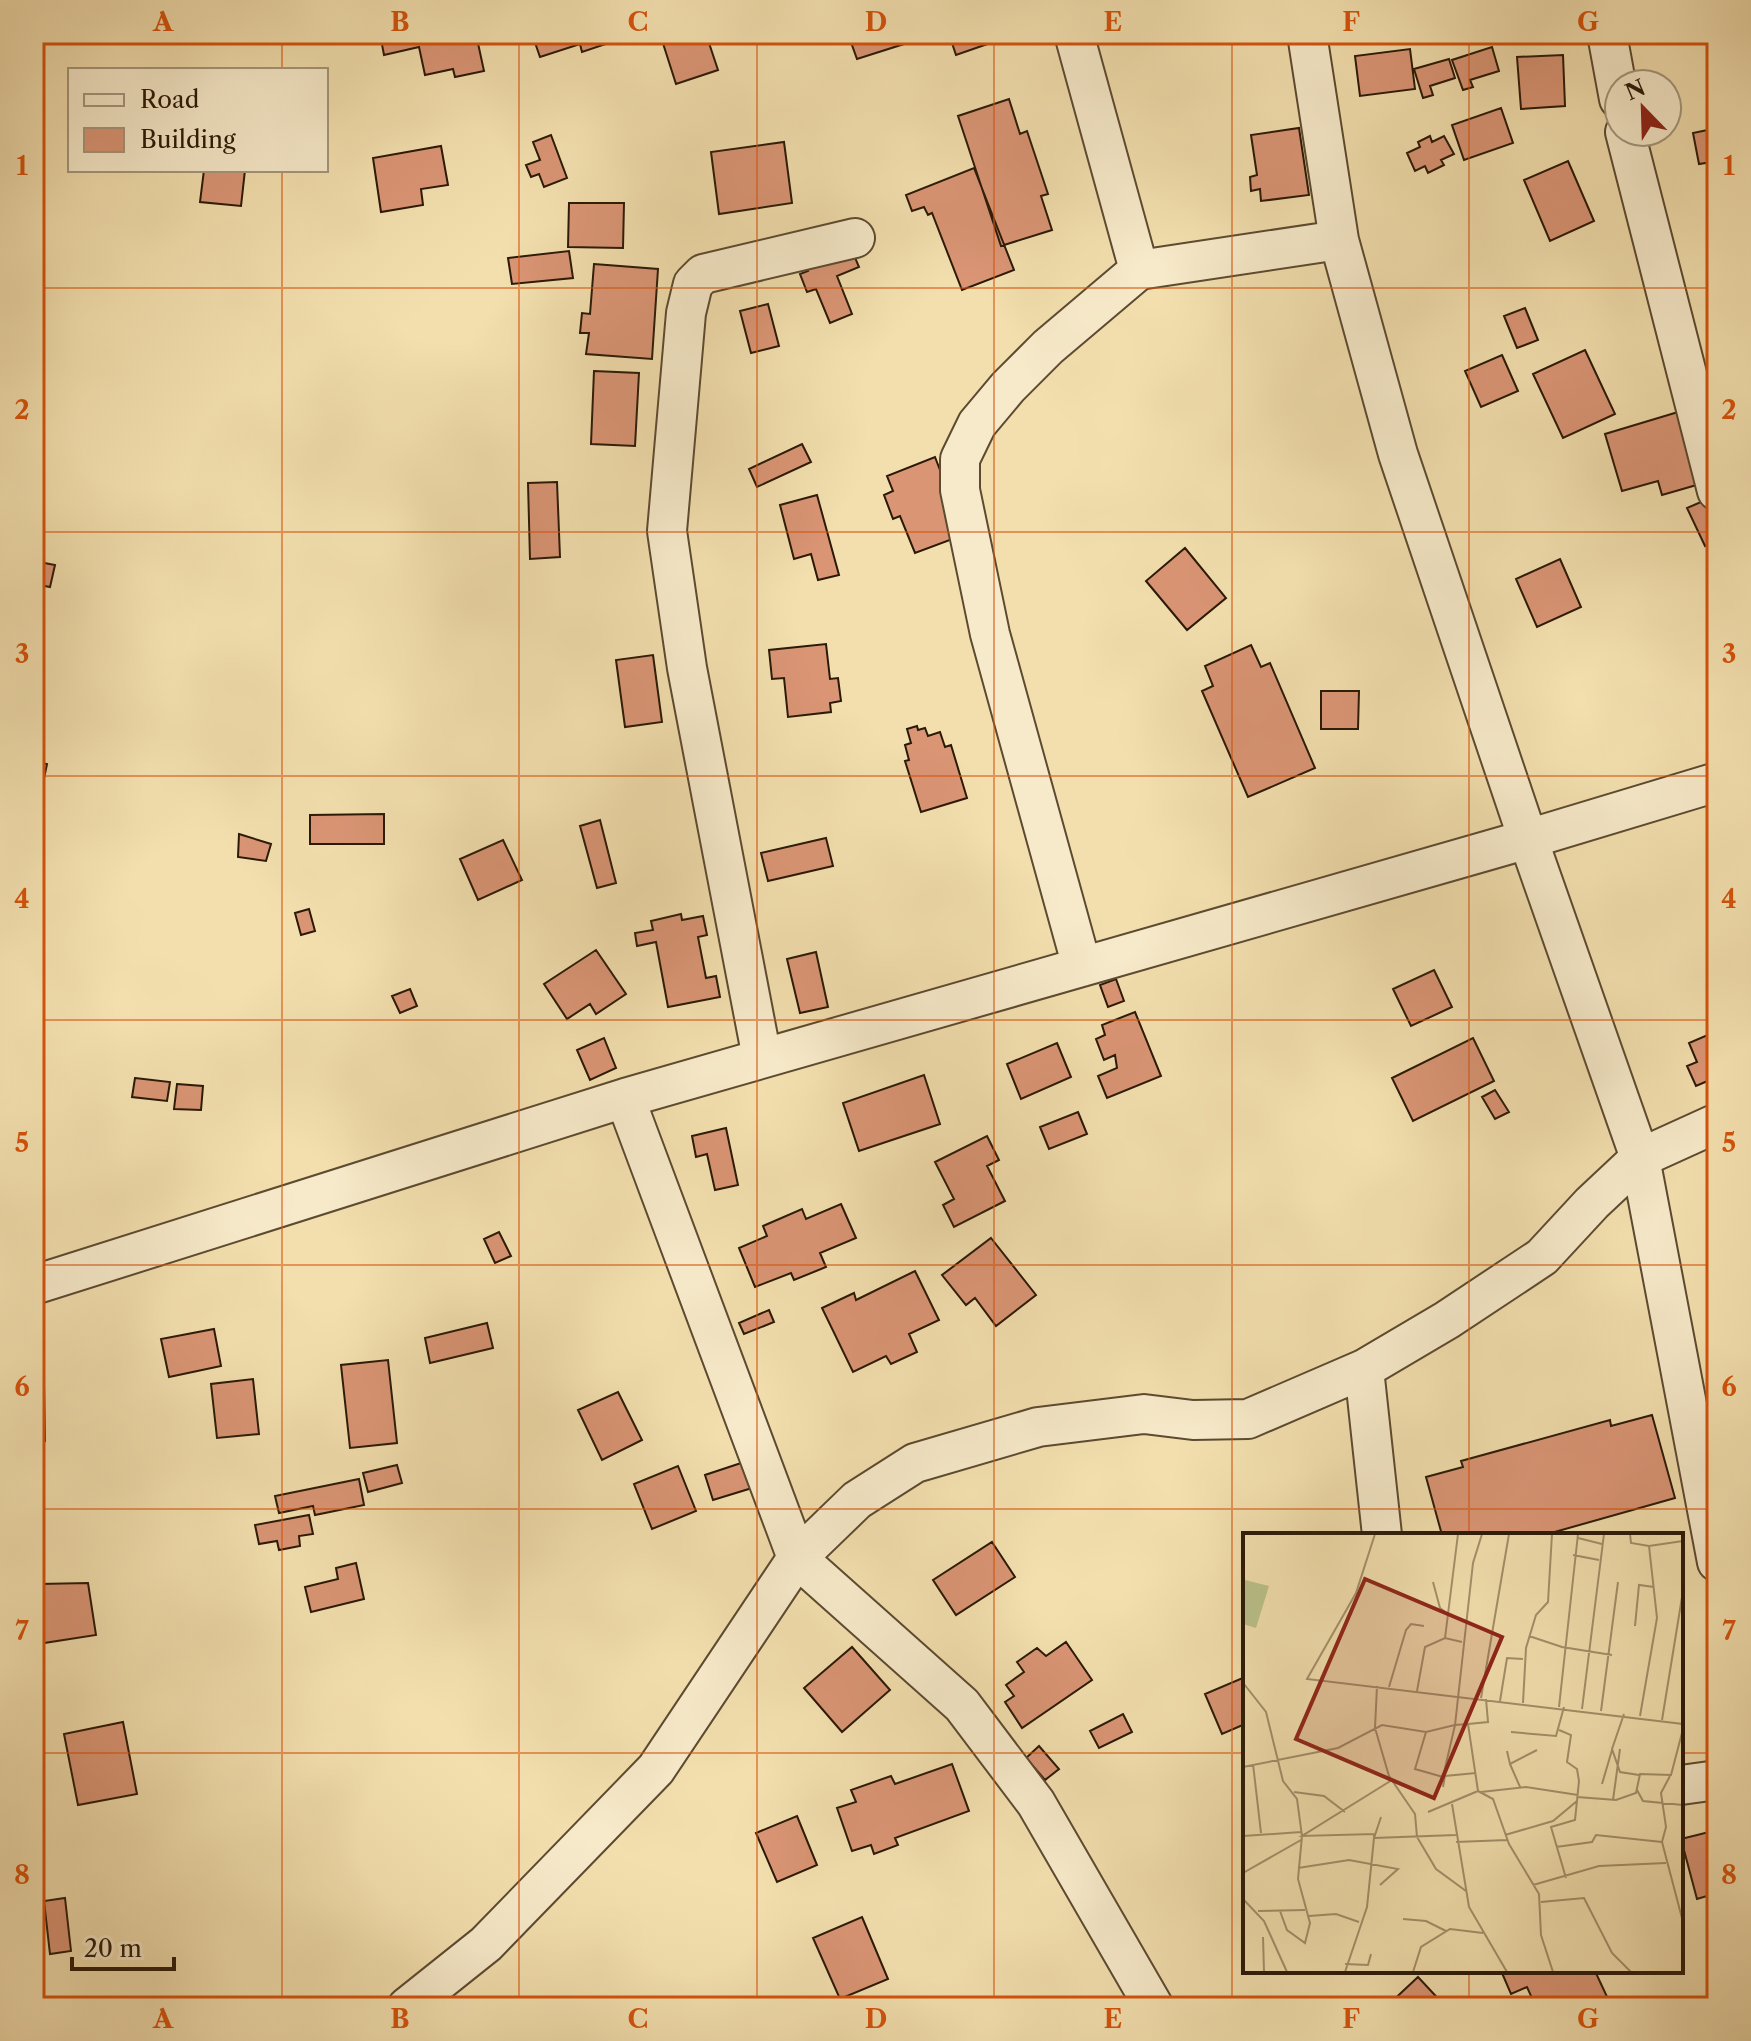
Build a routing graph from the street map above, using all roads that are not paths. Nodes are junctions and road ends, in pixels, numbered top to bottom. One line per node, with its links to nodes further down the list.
1 (1074, 34): 8 (street)
2 (1307, 34): 7 (street)
3 (1607, 34): 4 (street)
4 (1613, 68)
5 (1629, 148): 9 (street)
6 (855, 238): 13 (street)
7 (1339, 240): 8 (street); 11 (street)
8 (1139, 270): 12 (street)
9 (1717, 491)
10 (1717, 782): 11 (street)
11 (1528, 839): 12 (street); 16 (street)
12 (1082, 967): 13 (street)
13 (762, 1058): 14 (street)
14 (625, 1098): 17 (street); 20 (street)
15 (1717, 1123): 16 (street)
16 (1640, 1158): 18 (street); 21 (street)
17 (34, 1285)
18 (1364, 1369): 19 (street); 20 (street)
19 (1382, 1533)
20 (797, 1558): 24 (street); 25 (street)
21 (1717, 1562)
22 (1717, 1780): 23 (street)
23 (1683, 1785)
24 (407, 2007)
25 (1154, 2007)

